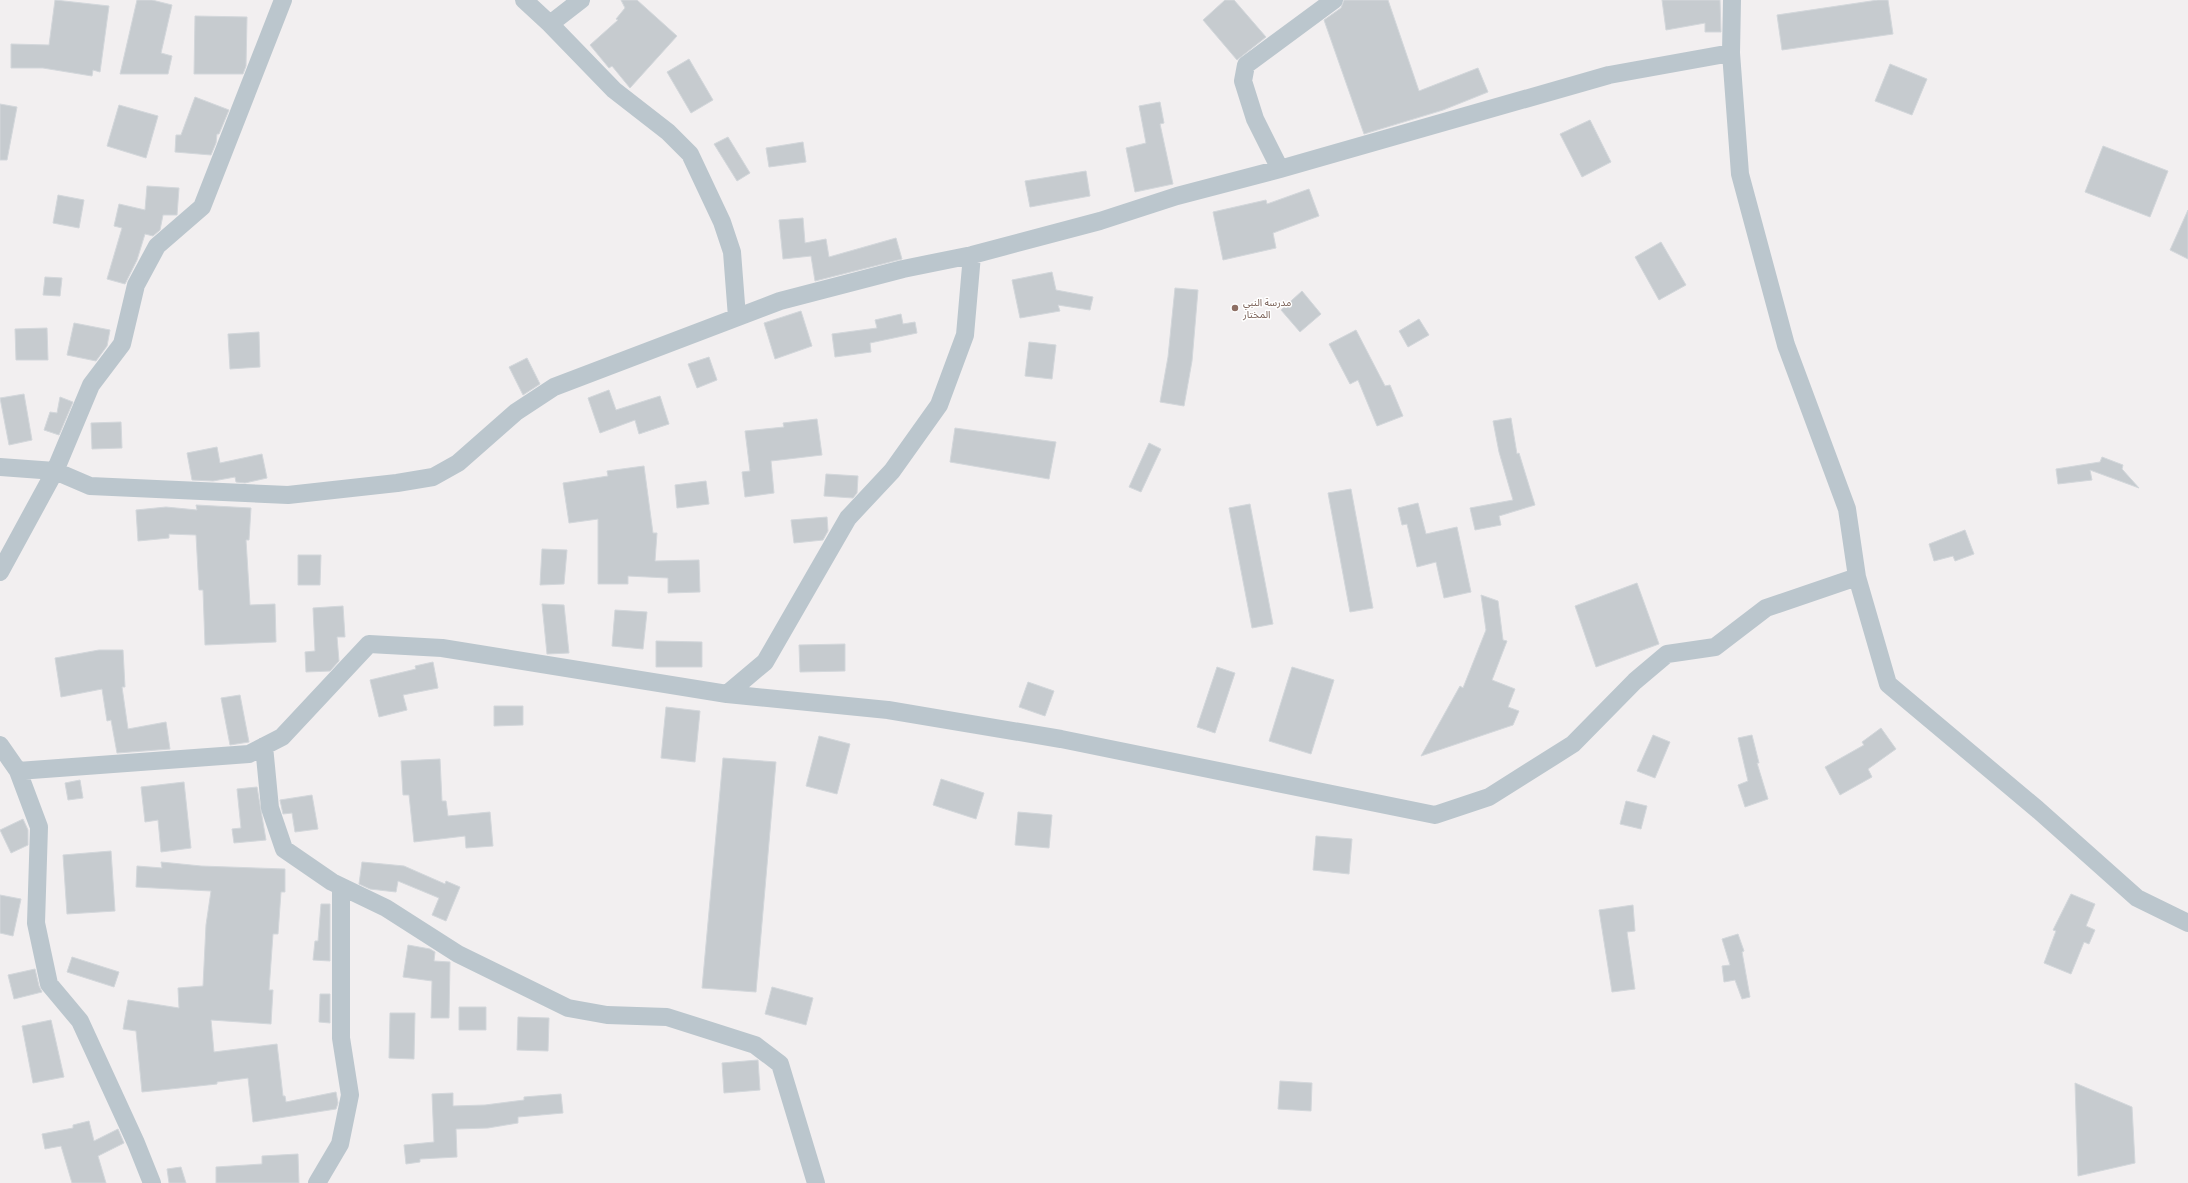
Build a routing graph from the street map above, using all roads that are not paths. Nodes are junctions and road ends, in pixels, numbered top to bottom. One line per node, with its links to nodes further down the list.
1 (283, 0): 12 (street)
2 (524, 0): 6 (street)
3 (581, 0): 6 (street)
4 (1334, 0): 8 (street)
5 (1732, 0): 7 (street)
6 (550, 24): 10 (street)
7 (1731, 53): 8 (street); 14 (street)
8 (1280, 169): 9 (street)
9 (972, 255): 10 (street); 15 (street)
10 (737, 317): 12 (street)
11 (0, 467): 12 (street)
12 (55, 471): 13 (street)
13 (0, 572)
14 (1857, 577): 15 (street); 20 (street)
15 (727, 694): 17 (street)
16 (0, 745): 18 (street)
17 (264, 746): 18 (street); 19 (street)
18 (18, 771): 21 (street)
19 (341, 887): 22 (street); 23 (street)
20 (2188, 922)
21 (152, 1183)
22 (317, 1183)
23 (816, 1183)

